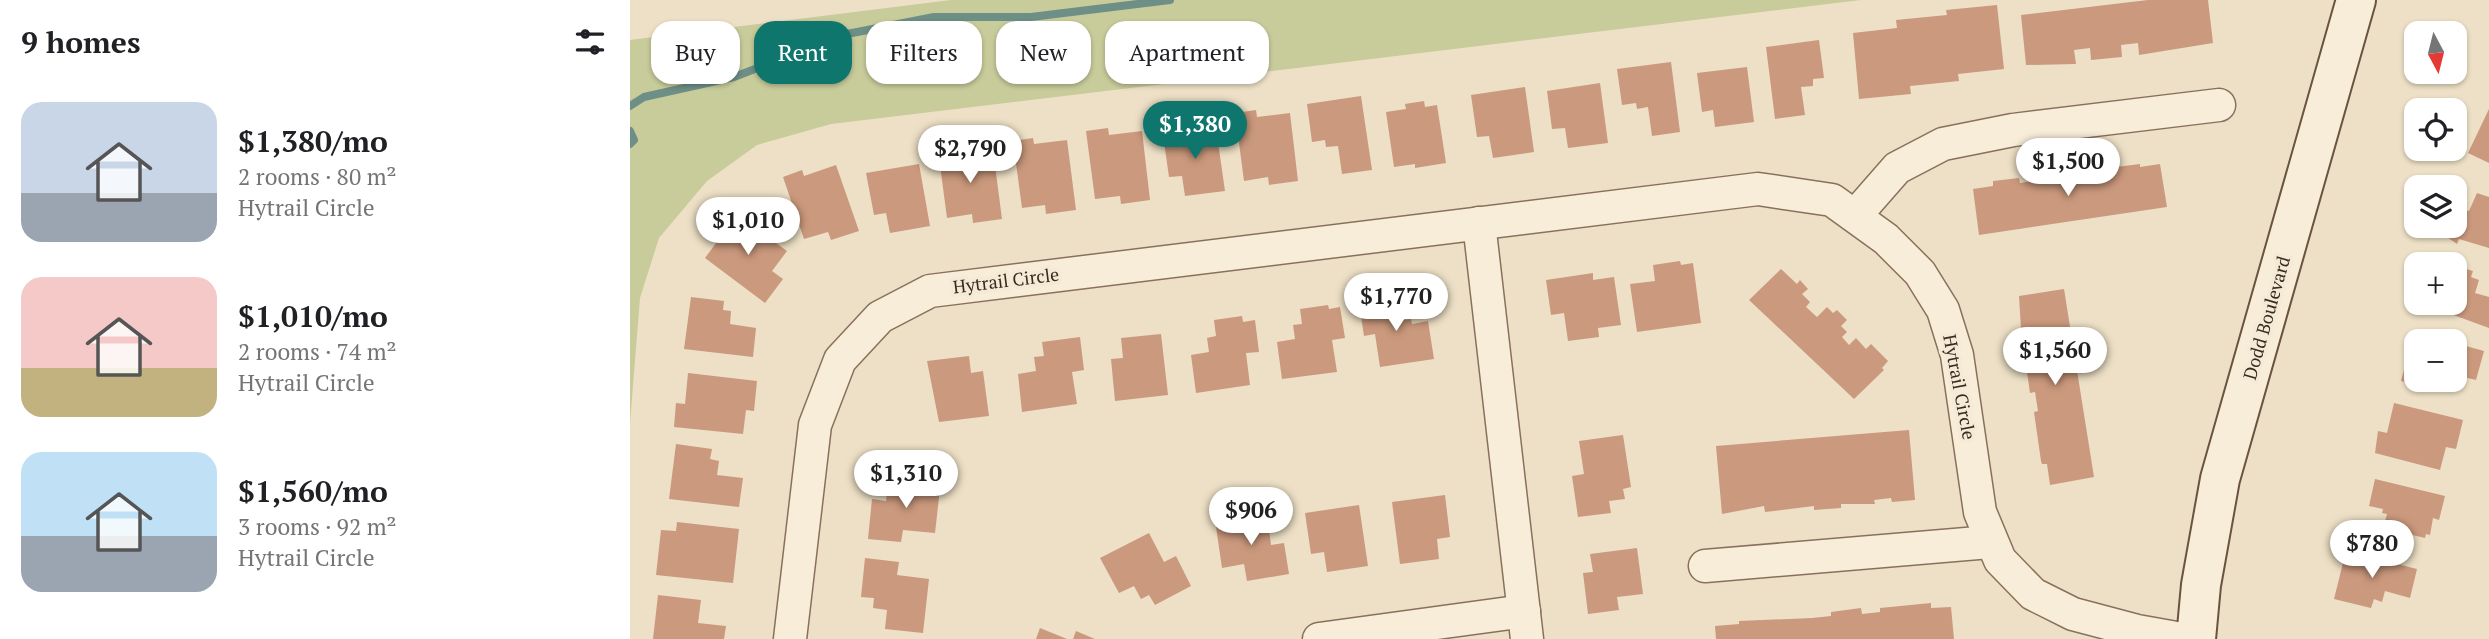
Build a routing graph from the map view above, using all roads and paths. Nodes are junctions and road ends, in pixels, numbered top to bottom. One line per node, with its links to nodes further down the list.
1 (2356, 0): 11 (main road, Dodd Boulevard)
2 (2219, 105): 3 (street)
3 (1855, 216): 4 (street, Hytrail Circle); 5 (street, Hytrail Circle)
4 (1479, 223): 7 (street); 8 (street, Hytrail Circle)
5 (1990, 542): 6 (street); 10 (street, Hytrail Circle)
6 (1705, 566)
7 (1526, 625): 9 (street)
8 (790, 639)
9 (1319, 639)
10 (2182, 639)
11 (2196, 639)

